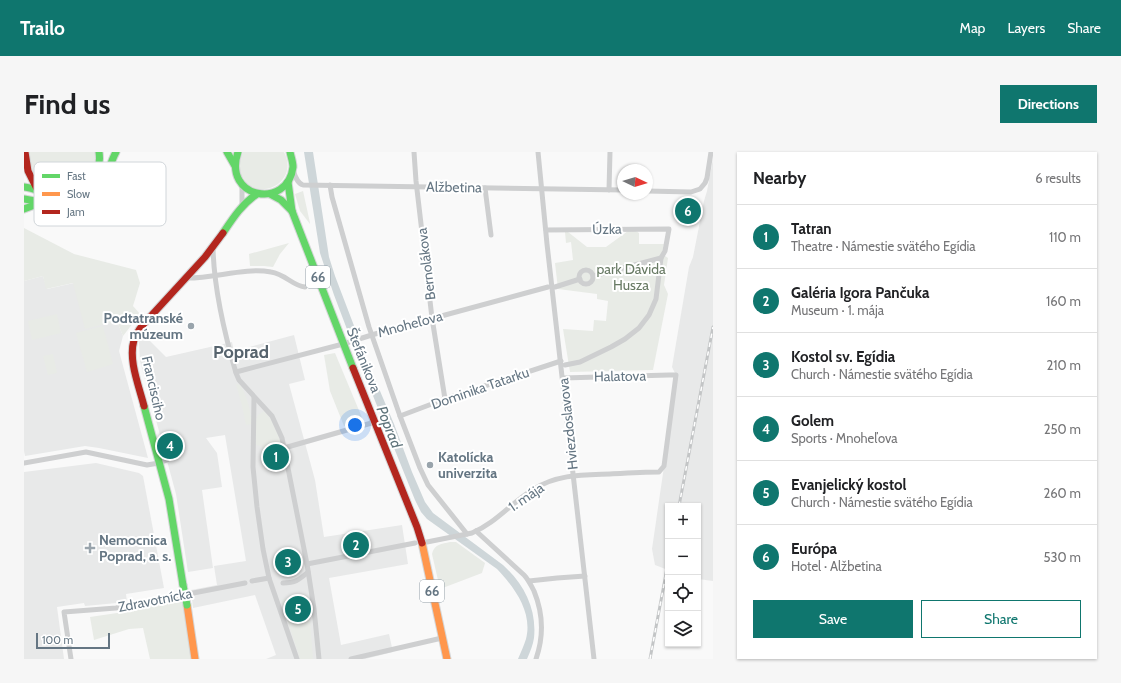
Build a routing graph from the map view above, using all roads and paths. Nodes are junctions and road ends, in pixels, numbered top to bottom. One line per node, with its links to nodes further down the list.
1 (25, 152): 16 (main road)
2 (100, 152): 11 (main road)
3 (116, 152): 12 (main road)
4 (226, 152): 13 (main road)
5 (238, 152): 13 (main road)
6 (291, 152): 14 (main road, 66)
7 (414, 152): 20 (street, Bernolákova)
8 (538, 152): 23 (street, Hviezdoslavova)
9 (610, 152): 24 (street)
10 (712, 152): 26 (street)
11 (100, 162)
12 (111, 162)
13 (235, 167): 17 (main road)
14 (293, 170): 15 (main road, 66); 18 (street, Alžbetina)
15 (288, 182): 28 (main road); 34 (main road, Štefánikova / 66)
16 (34, 184)
17 (242, 184): 27 (main road); 32 (street)
18 (330, 185): 20 (street, Alžbetina); 48 (street)
19 (24, 187): 21 (main road)
20 (417, 187): 22 (street, Alžbetina); 47 (street, Bernolákova)
21 (34, 188)
22 (485, 188): 23 (street, Alžbetina); 37 (street)
23 (542, 189): 24 (street, Alžbetina); 36 (street, Hviezdoslavova)
24 (609, 190): 25 (street, Alžbetina)
25 (617, 190)
26 (653, 191)
27 (257, 194): 28 (main road); 32 (main road, Francisciho)
28 (270, 194): 34 (main road, Štefánikova / 66)
29 (24, 199): 30 (main road)
30 (34, 202)
31 (34, 205): 33 (main road)
32 (242, 205): 38 (main road, Francisciho)
33 (24, 209)
34 (292, 211): 49 (main road, Štefánikova / 66)
35 (669, 229): 36 (street, Úzka); 39 (street, Dominika Tatarku)
36 (546, 230): 50 (street, Hviezdoslavova)
37 (490, 236)
38 (213, 248): 40 (street); 42 (main road, Francisciho)
39 (661, 258): 41 (street); 50 (street, Dominika Tatarku)
40 (214, 276): 42 (street); 44 (street); 51 (street)
41 (593, 276): 43 (street); 43 (street)
42 (185, 278): 60 (main road, Francisciho)
43 (580, 279): 46 (street)
44 (305, 287)
45 (548, 287): 47 (street, Mnoheľova)
46 (555, 287)
47 (432, 318): 48 (street, Mnoheľova); 54 (street, Bernolákova)
48 (372, 335): 49 (street, Mnoheľova); 55 (street)
49 (346, 343): 51 (street, Mnoheľova); 56 (main road, Štefánikova / 66)
50 (563, 363): 52 (street, Hviezdoslavova); 54 (street, Dominika Tatarku)
51 (236, 372): 53 (street)
52 (563, 378): 61 (street, Halatova); 62 (street, Hviezdoslavova)
53 (254, 397): 57 (street); 69 (street)
54 (445, 399): 55 (street, Dominika Tatarku)
55 (400, 416): 64 (street)
56 (375, 422): 57 (street); 65 (main road, Štefánikova / 66)
57 (284, 448): 66 (street)
58 (167, 460): 60 (street)
59 (24, 463): 60 (street)
60 (159, 463): 76 (main road, Francisciho, bridge)
61 (664, 466): 62 (street, 1. mája)
62 (574, 475): 63 (street, 1. mája); 68 (street, Hviezdoslavova)
63 (476, 531): 64 (street, 1. mája); 71 (street)
64 (464, 534): 65 (street, 1. mája)
65 (418, 543): 66 (street); 74 (main road, Štefánikova / 66)
66 (307, 564): 67 (street)
67 (308, 572): 73 (street); 78 (street)
68 (584, 576): 71 (street); 82 (street, Hviezdoslavova)
69 (269, 578): 70 (street); 77 (street)
70 (252, 581)
71 (529, 581): 81 (street)
72 (245, 583): 75 (street, Zdravotnícka)
73 (283, 583)
74 (442, 638): 79 (street); 80 (main road, Štefánikova / 66)
75 (71, 659)
76 (195, 659)
77 (297, 659)
78 (319, 659)
79 (351, 659)
80 (446, 659)
81 (536, 659)
82 (594, 659)

